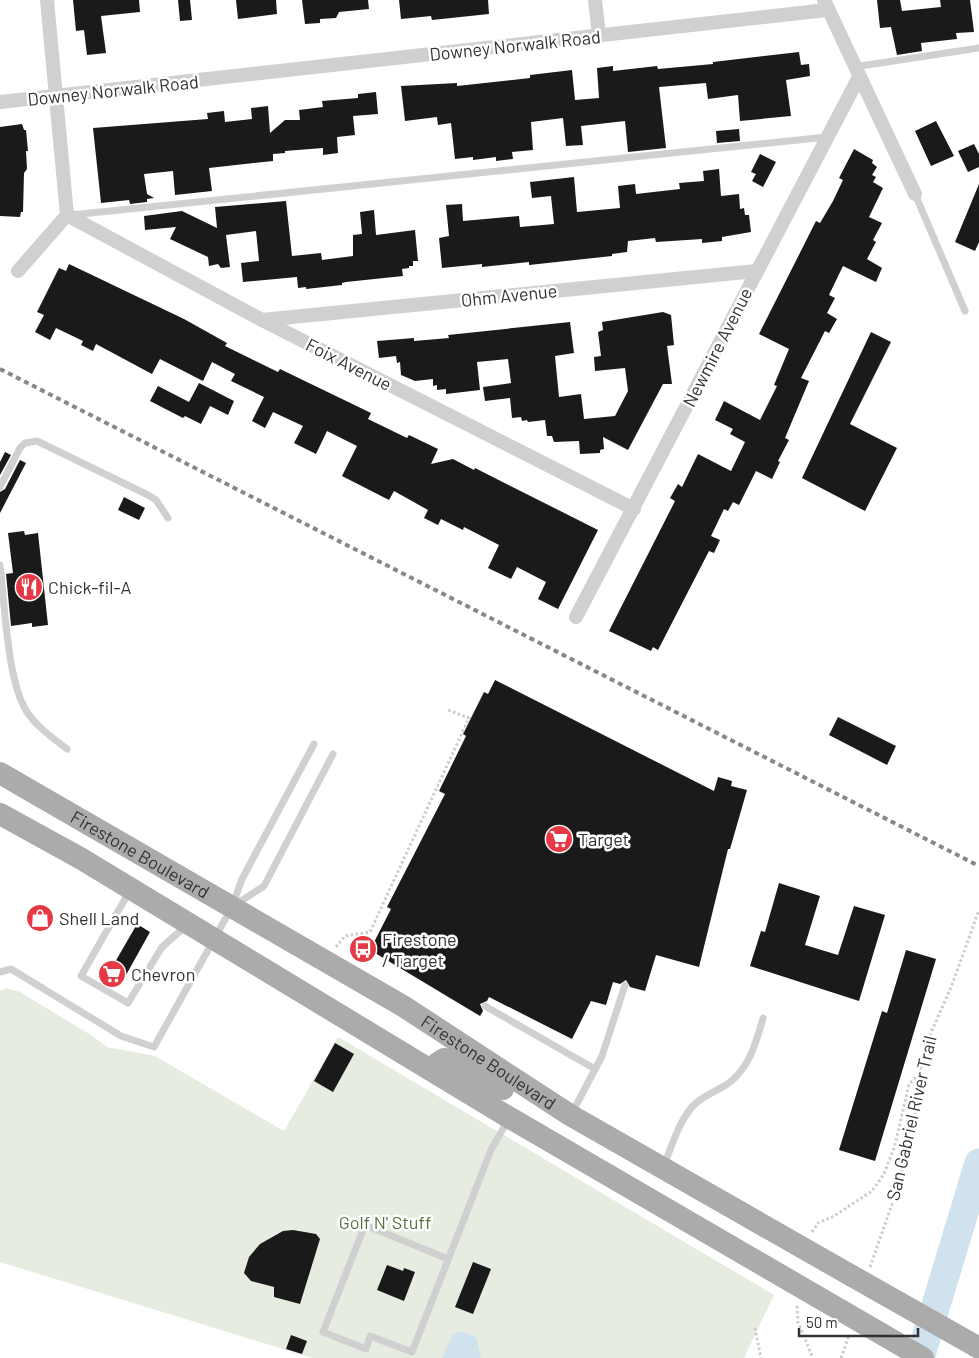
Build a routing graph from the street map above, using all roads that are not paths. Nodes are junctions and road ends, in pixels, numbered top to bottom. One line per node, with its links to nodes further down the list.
1 (47, 0): 7 (street)
2 (595, 0): 4 (street)
3 (825, 5): 4 (street, Downey Norwalk Road); 6 (street, Downey Norwalk Road)
4 (599, 35): 7 (street, Downey Norwalk Road)
5 (979, 48): 6 (lane)
6 (857, 72): 9 (street, Newmire Avenue); 10 (street, Downey Norwalk Road)
7 (57, 96): 8 (street, Downey Norwalk Road); 11 (street)
8 (0, 102)
9 (827, 137): 11 (lane); 13 (street, Newmire Avenue)
10 (915, 194): 14 (lane)
11 (68, 215): 12 (street); 15 (street, Foix Avenue)
12 (18, 271)
13 (756, 271): 15 (street, Ohm Avenue); 17 (street, Newmire Avenue)
14 (965, 312)
15 (262, 320): 17 (street, Foix Avenue)
16 (0, 487): 18 (lane)
17 (634, 509): 20 (street, Newmire Avenue)
18 (168, 518)
19 (0, 565): 22 (lane)
20 (576, 617)
21 (314, 744): 27 (lane)
22 (67, 749)
23 (333, 754): 27 (lane)
24 (0, 773): 27 (main road, Firestone Boulevard)
25 (0, 814): 26 (main road, Firestone Boulevard)
26 (130, 889): 28 (main road, Firestone Boulevard); 28 (lane)
27 (232, 907): 29 (lane); 36 (main road, Firestone Boulevard)
28 (188, 924): 29 (main road, Firestone Boulevard)
29 (213, 940): 30 (lane); 34 (main road, Firestone Boulevard)
30 (0, 972)
31 (625, 985): 35 (lane)
32 (485, 1006): 35 (lane)
33 (763, 1018): 38 (lane)
34 (429, 1069): 36 (main road); 37 (main road, Firestone Boulevard)
35 (595, 1069): 36 (lane)
36 (570, 1115): 38 (main road, Firestone Boulevard)
37 (510, 1118): 39 (lane); 41 (main road, Firestone Boulevard, bridge)
38 (663, 1167): 40 (main road, Firestone Boulevard, bridge)
39 (448, 1259): 39 (lane)
40 (979, 1348)
41 (924, 1358)

